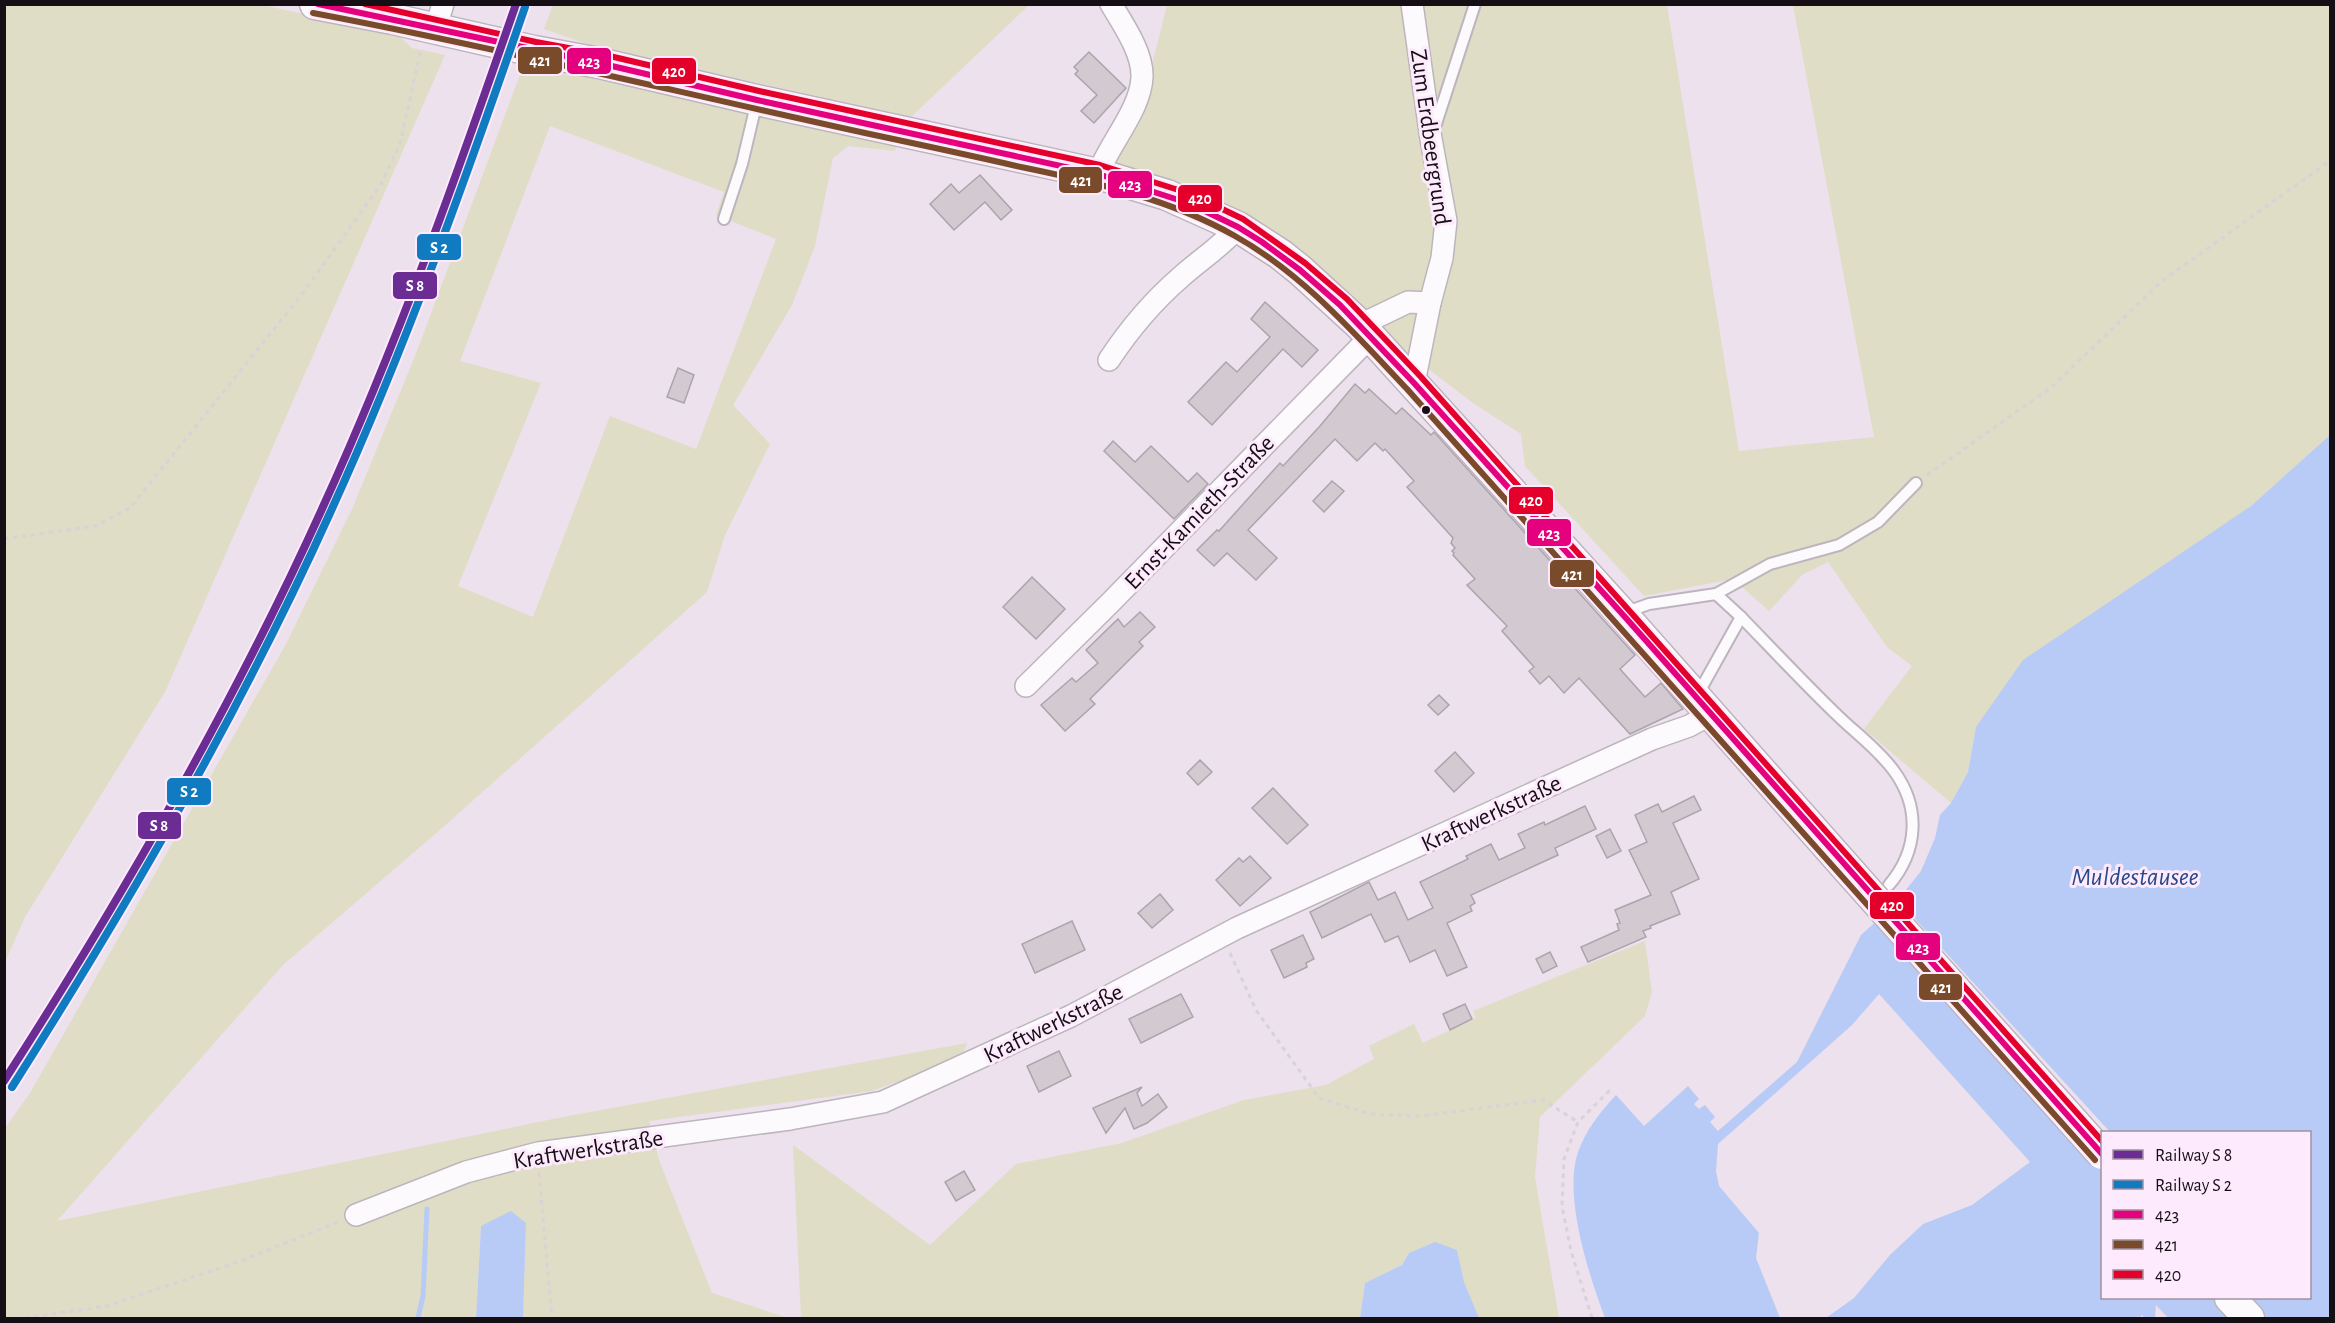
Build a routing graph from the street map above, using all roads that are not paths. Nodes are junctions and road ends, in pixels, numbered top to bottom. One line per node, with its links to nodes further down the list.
1 (315, 4): 5 (main road)
2 (1111, 4): 8 (street)
3 (1412, 4): 7 (street, Zum Erdbeergrund)
4 (1475, 4): 7 (lane)
5 (439, 17): 6 (main road)
6 (757, 100): 8 (main road); 9 (lane)
7 (1431, 139): 11 (street, Zum Erdbeergrund)
8 (1098, 174): 10 (main road)
9 (724, 219)
10 (1238, 227): 12 (main road); 13 (street)
11 (1430, 303): 12 (street); 14 (street, Zum Erdbeergrund)
12 (1365, 330): 14 (main road); 19 (street, Ernst-Kamieth-Straße)
13 (1109, 360)
14 (1414, 383): 17 (main road)
15 (1916, 483): 16 (lane)
16 (1716, 594): 17 (lane); 18 (lane)
17 (1625, 617): 20 (main road)
18 (1741, 617): 20 (lane); 21 (lane)
19 (1026, 686)
20 (1702, 704): 22 (main road, bridge); 23 (street, Kraftwerkstraße)
21 (1889, 885)
22 (2101, 1152)
23 (356, 1215)
24 (2231, 1299): 25 (main road)
25 (2249, 1318)

